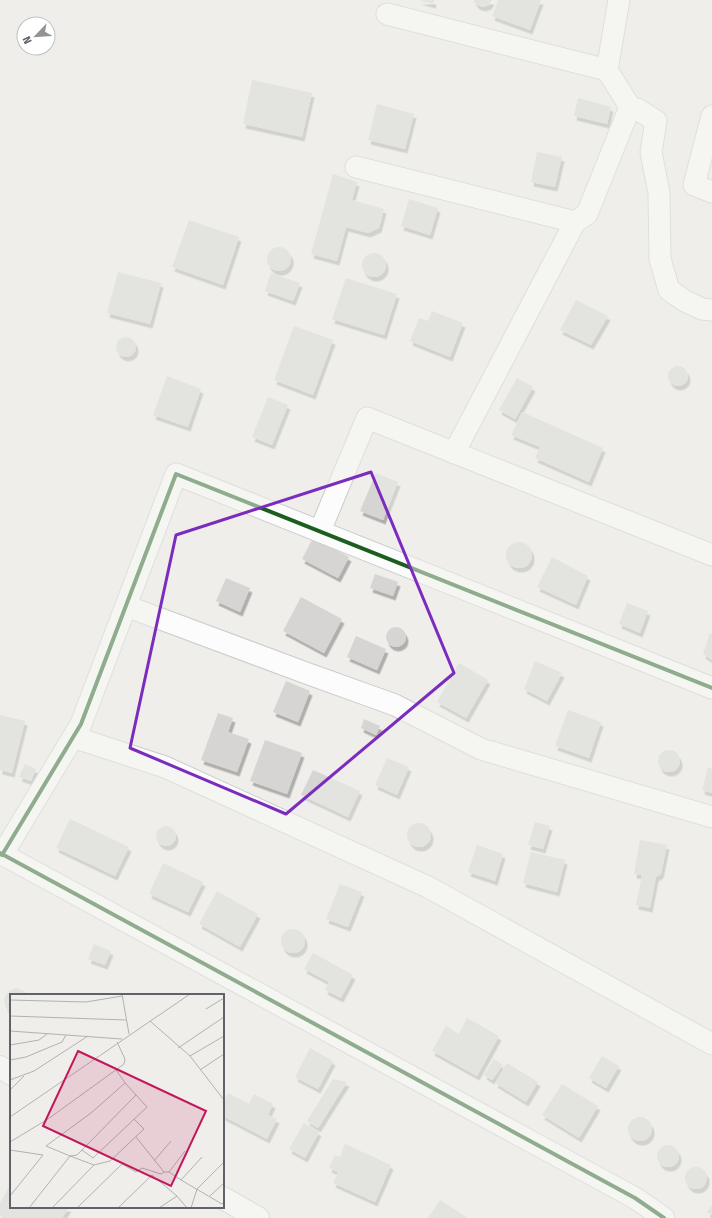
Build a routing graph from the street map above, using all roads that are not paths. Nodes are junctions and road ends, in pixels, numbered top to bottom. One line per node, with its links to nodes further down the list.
1 (619, 0): 3 (street)
2 (387, 14): 3 (street)
3 (607, 70): 4 (street)
4 (630, 107): 8 (street); 9 (street)
5 (712, 116): 7 (street)
6 (356, 167): 8 (street)
7 (712, 192)
8 (575, 222): 10 (street)
9 (712, 310)
10 (454, 453): 11 (street); 12 (street)
11 (320, 531): 13 (street); 14 (street)
12 (712, 555)
13 (126, 606): 15 (street); 16 (street)
14 (712, 688)
15 (73, 737): 17 (street); 18 (street)
16 (712, 817)
17 (1, 854): 23 (street)
18 (712, 1044)
19 (0, 1068): 20 (street)
20 (10, 1073)
21 (224, 1199): 22 (street)
22 (258, 1218)
23 (664, 1218)

